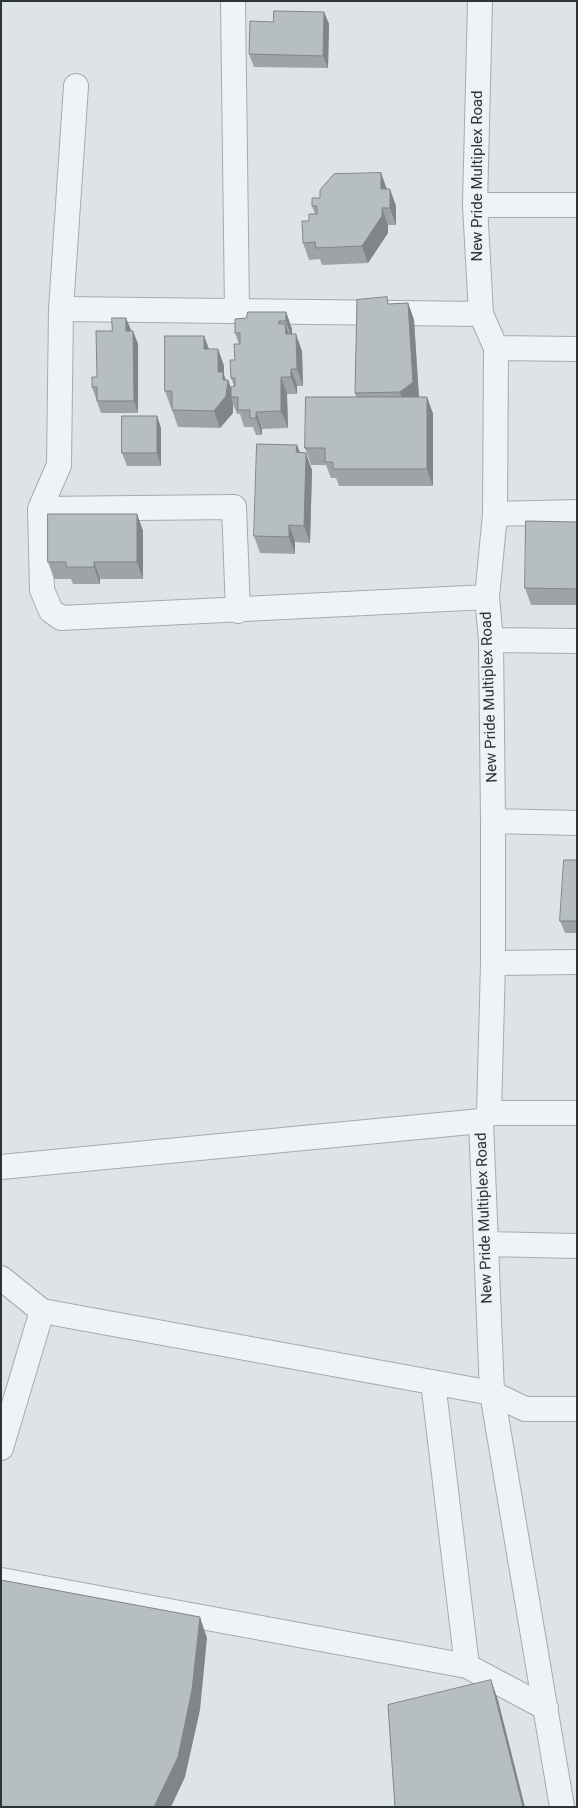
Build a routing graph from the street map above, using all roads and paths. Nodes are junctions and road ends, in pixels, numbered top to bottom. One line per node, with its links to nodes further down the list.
1 (233, 1): 7 (street)
2 (480, 1): 4 (street, New Pride Multiplex Road)
3 (76, 86): 6 (street)
4 (475, 205): 5 (street); 8 (street, New Pride Multiplex Road)
5 (577, 205)
6 (61, 309): 7 (street); 11 (street)
7 (237, 311): 8 (street)
8 (481, 314): 9 (street, New Pride Multiplex Road)
9 (496, 348): 10 (street); 13 (street, New Pride Multiplex Road)
10 (577, 349)
11 (40, 509): 15 (street); 15 (street)
12 (577, 512): 13 (street)
13 (495, 514): 14 (street, New Pride Multiplex Road)
14 (487, 597): 15 (street); 16 (street, New Pride Multiplex Road)
15 (238, 611)
16 (491, 640): 17 (street); 18 (street, New Pride Multiplex Road)
17 (577, 641)
18 (493, 821): 19 (street); 21 (street, New Pride Multiplex Road)
19 (577, 823)
20 (577, 962): 21 (street)
21 (493, 963): 23 (street, New Pride Multiplex Road)
22 (577, 1113): 23 (street)
23 (485, 1117): 24 (street); 25 (street, New Pride Multiplex Road)
24 (1, 1168)
25 (486, 1244): 26 (street); 30 (street, New Pride Multiplex Road)
26 (577, 1246)
27 (1, 1278): 28 (street)
28 (42, 1311): 29 (street); 32 (street)
29 (433, 1382): 30 (street); 34 (street)
30 (492, 1393): 31 (street); 35 (street, New Pride Multiplex Road)
31 (577, 1410)
32 (1, 1448)
33 (1, 1580): 34 (street)
34 (467, 1666): 35 (street)
35 (546, 1708): 36 (street, New Pride Multiplex Road)
36 (562, 1807)

